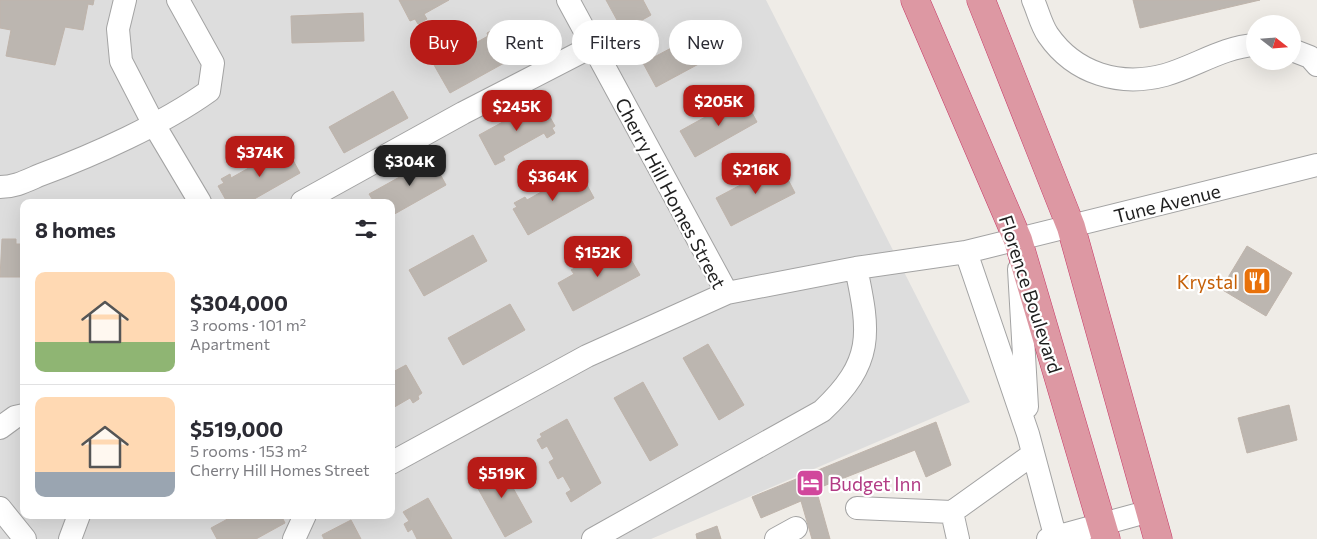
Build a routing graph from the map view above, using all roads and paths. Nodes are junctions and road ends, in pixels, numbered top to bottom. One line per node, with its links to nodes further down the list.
1 (125, 0): 13 (street)
2 (178, 0): 13 (street)
3 (568, 0): 7 (street, Cherry Hill Homes Street)
4 (915, 0): 19 (highway, Florence Boulevard)
5 (981, 0): 18 (highway)
6 (1033, 0): 8 (street)
7 (579, 20)
8 (1246, 46)
9 (1301, 54): 12 (street)
10 (572, 57): 17 (street)
11 (603, 65): 22 (street, Cherry Hill Homes Street)
12 (1317, 65)
13 (153, 123): 15 (street); 16 (street)
14 (1317, 165): 18 (street, Tune Avenue)
15 (0, 187)
16 (198, 199)
17 (307, 199)
18 (1071, 227): 19 (street, Tune Avenue); 29 (highway)
19 (1018, 240): 20 (street, Tune Avenue); 25 (street); 33 (highway, Florence Boulevard)
20 (966, 252): 21 (street, Tune Avenue); 25 (street)
21 (856, 268): 22 (street, Tune Avenue); 38 (street)
22 (727, 293): 26 (street, Cherry Hill Homes Street)
23 (20, 416): 24 (street)
24 (0, 428)
25 (1031, 444): 30 (street); 34 (street)
26 (395, 461)
27 (0, 508): 35 (street)
28 (856, 508): 30 (street)
29 (1150, 511): 33 (street); 40 (highway)
30 (952, 512): 39 (street)
31 (78, 519): 36 (street)
32 (303, 519): 37 (street)
33 (1104, 531): 34 (street)
34 (1054, 538)
35 (25, 539)
36 (70, 539)
37 (294, 539)
38 (593, 539)
39 (958, 539)
40 (1158, 539)

